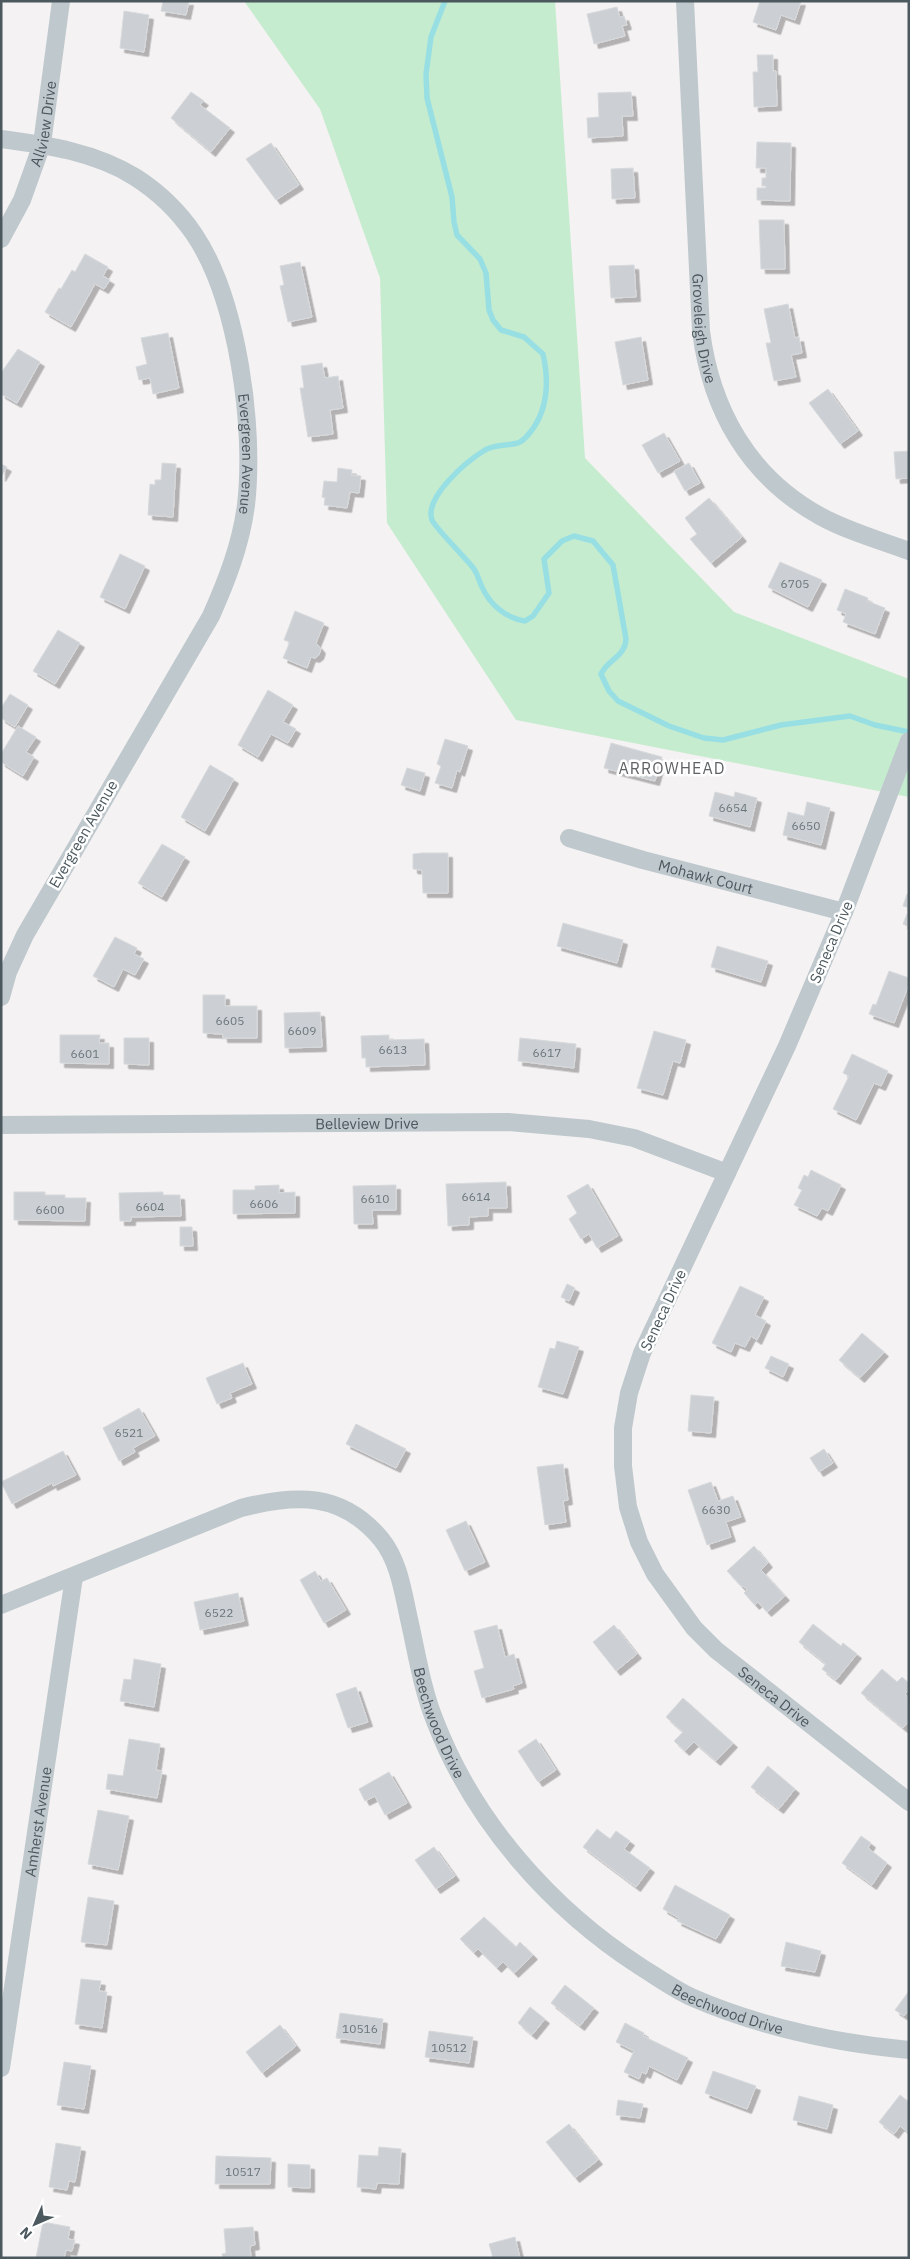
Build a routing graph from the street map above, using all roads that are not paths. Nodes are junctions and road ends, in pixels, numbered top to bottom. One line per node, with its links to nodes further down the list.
1 (61, 1): 4 (street, Allview Drive)
2 (685, 1): 6 (street, Groveleigh Drive)
3 (1, 139): 4 (street, Evergreen Avenue)
4 (42, 144): 5 (street, Allview Drive); 10 (street, Evergreen Avenue)
5 (1, 240)
6 (909, 551)
7 (906, 747): 9 (street, Seneca Drive)
8 (569, 838): 9 (street, Mohawk Court)
9 (844, 912): 12 (street, Seneca Drive)
10 (1, 997)
11 (1, 1125): 12 (street, Belleview Drive)
12 (727, 1173): 15 (street, Seneca Drive)
13 (74, 1577): 14 (street, Beechwood Drive); 16 (street, Beechwood Drive); 17 (street, Amherst Avenue)
14 (1, 1606)
15 (909, 1802)
16 (909, 2050)
17 (1, 2068)

